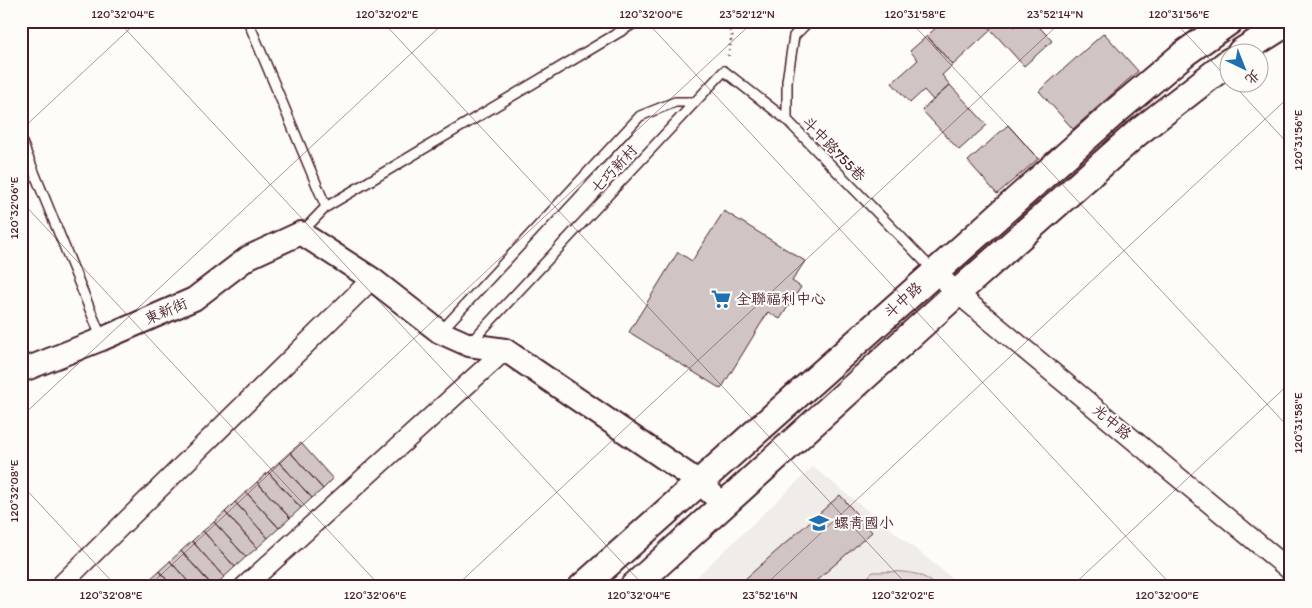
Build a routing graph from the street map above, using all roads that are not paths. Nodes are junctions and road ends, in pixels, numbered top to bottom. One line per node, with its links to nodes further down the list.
1 (248, 21): 13 (lane)
2 (638, 21): 13 (lane)
3 (809, 21): 10 (lane, 斗中路755巷)
4 (1230, 21): 9 (main road, 斗中路)
5 (1290, 21): 6 (main road)
6 (1257, 42)
7 (1220, 69): 11 (main road, 斗中路)
8 (694, 102): 10 (lane, 七巧新村); 18 (lane); 20 (lane, 七巧新村)
9 (1116, 111): 11 (main road); 15 (main road, 斗中路)
10 (787, 120): 15 (lane, 斗中路755巷)
11 (1136, 134): 17 (main road, 斗中路)
12 (21, 140): 19 (lane)
13 (326, 207): 14 (lane)
14 (301, 233): 16 (street); 19 (street, 東新街)
15 (935, 271): 17 (street, 光中路); 23 (main road, 斗中路)
16 (372, 280): 18 (street); 26 (street)
17 (957, 293): 24 (main road, 斗中路); 25 (street, 光中路)
18 (440, 332): 20 (street)
19 (102, 339): 22 (street, 東新街)
20 (469, 345): 21 (street)
21 (505, 350): 23 (street); 27 (street)
22 (21, 371)
23 (699, 482): 24 (street); 28 (main road, 斗中路)
24 (724, 505): 29 (main road, 斗中路)
25 (1291, 571)
26 (60, 587)
27 (244, 587)
28 (582, 587)
29 (633, 587)

